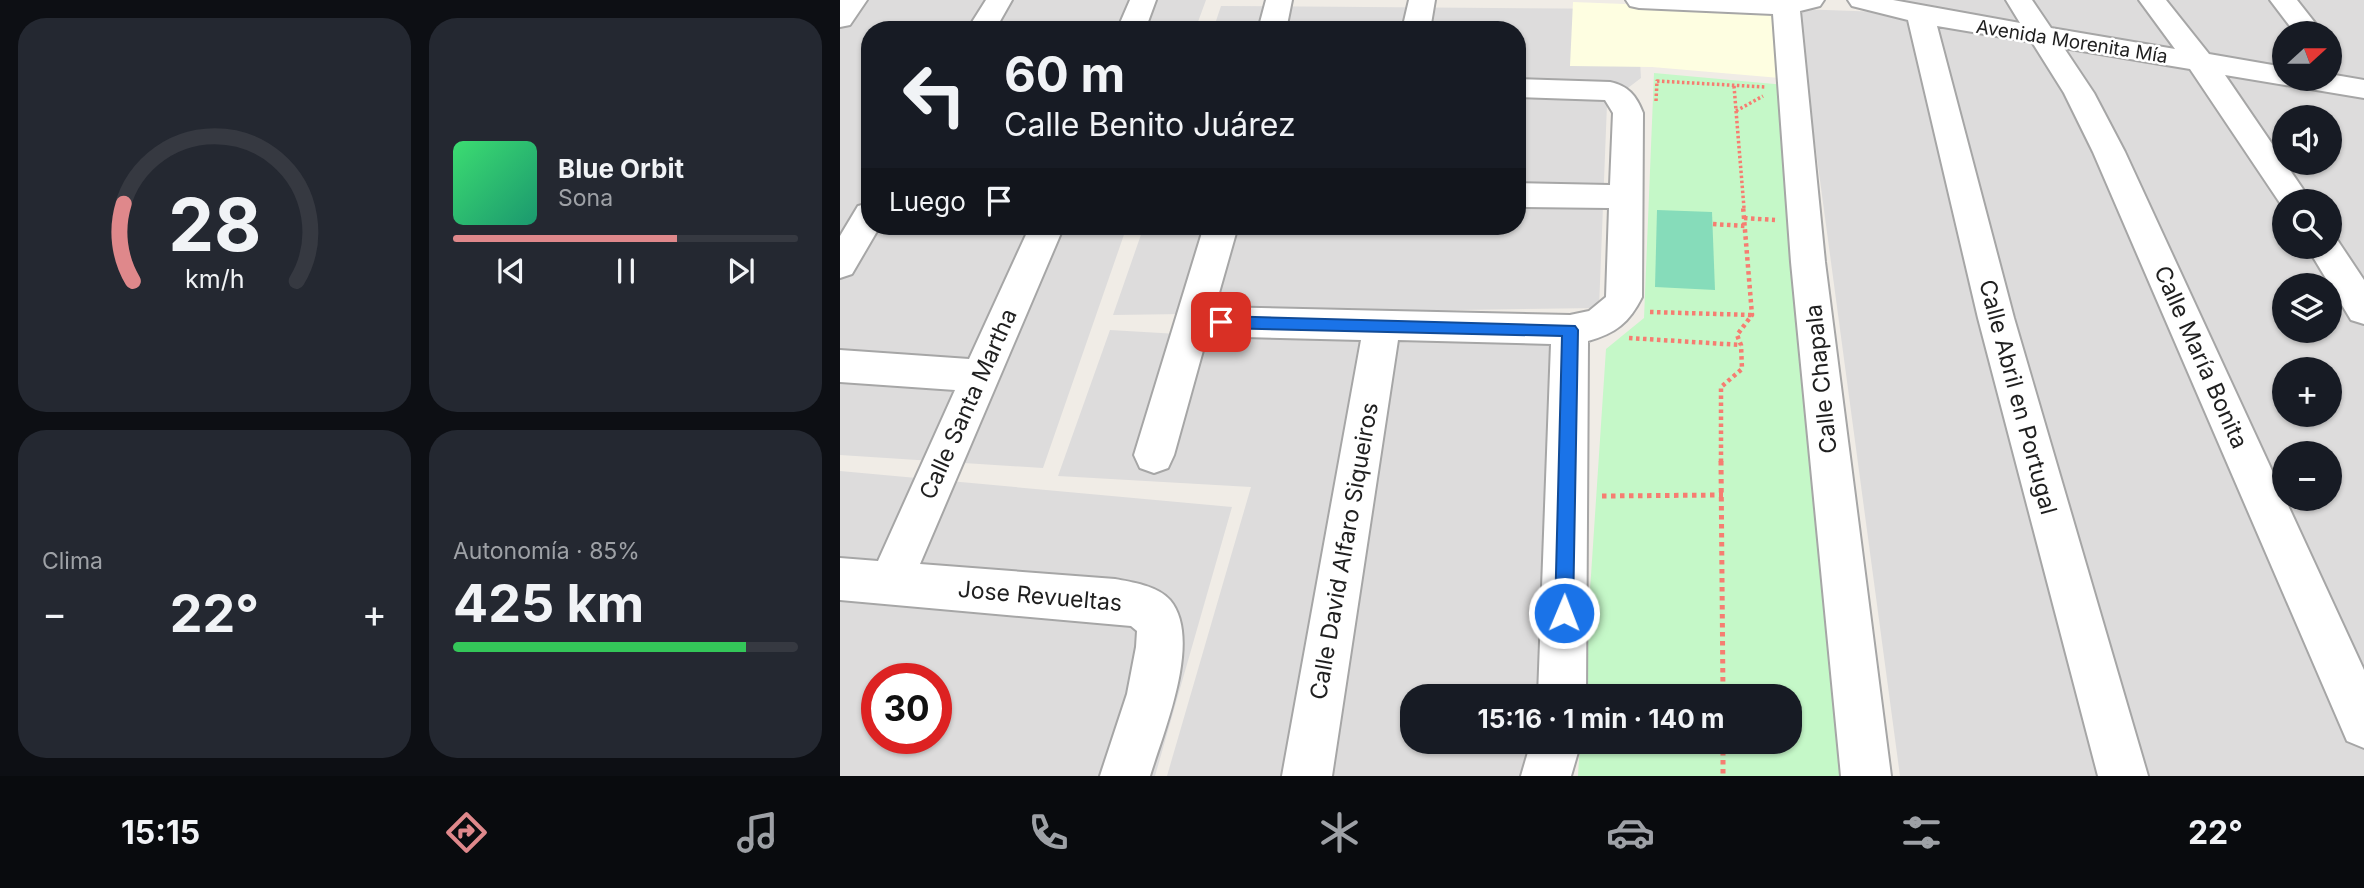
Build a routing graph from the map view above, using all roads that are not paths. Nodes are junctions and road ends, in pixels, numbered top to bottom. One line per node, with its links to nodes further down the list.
1 (855, 0): 13 (street)
2 (999, 0): 14 (street)
3 (1143, 0): 15 (street)
4 (1279, 0): 16 (street)
5 (1422, 0): 17 (street)
6 (1639, 0): 11 (street)
7 (1861, 0): 12 (street, Avenida Morenita Mía)
8 (2019, 0): 19 (street, Calle María Bonita)
9 (2152, 0): 20 (street)
10 (2283, 0): 18 (street)
11 (1798, 4): 49 (street, Calle Chapala)
12 (1920, 15): 19 (street, Avenida Morenita Mía); 50 (street, Calle Abril en Portugal)
13 (840, 19)
14 (986, 21)
15 (1135, 21)
16 (1274, 21)
17 (1418, 21)
18 (2300, 21)
19 (2045, 37): 20 (street, Avenida Morenita Mía); 44 (street, Calle María Bonita)
20 (2200, 62): 22 (street, Avenida Morenita Mía); 26 (street)
21 (2342, 72): 25 (street)
22 (2272, 74)
23 (1526, 88): 28 (street)
24 (2342, 88): 25 (street)
25 (2361, 92)
26 (2287, 189)
27 (1526, 195): 28 (street)
28 (1625, 197): 37 (street)
29 (861, 230): 33 (street)
30 (1042, 235): 39 (street, Calle Santa Martha)
31 (1218, 235): 35 (street)
32 (2332, 259): 34 (street)
33 (840, 265)
34 (2364, 310)
35 (1194, 321): 36 (street); 40 (street)
36 (1382, 327): 37 (street); 47 (street, Calle David Alfaro Siqueiros)
37 (1570, 330): 43 (street)
38 (840, 366): 39 (street)
39 (981, 376): 42 (street, Calle Santa Martha)
40 (1154, 456)
41 (840, 579): 42 (street, Jose Revueltas)
42 (890, 583): 46 (street, Jose Revueltas)
43 (1562, 684)
44 (2364, 724)
45 (1552, 754): 48 (street)
46 (1125, 776)
47 (1307, 776)
48 (1546, 776)
49 (1866, 776)
50 (2123, 776)

